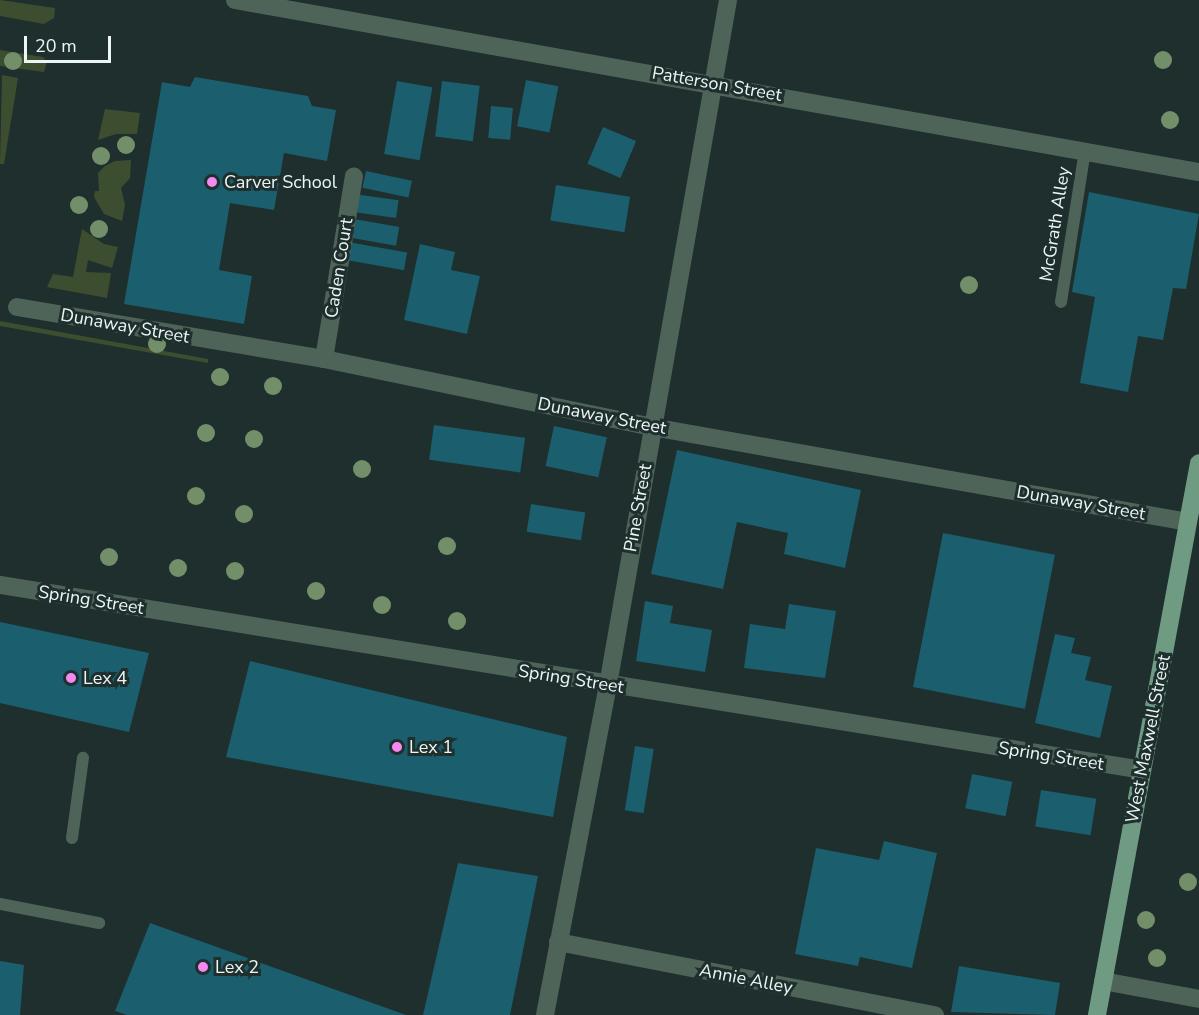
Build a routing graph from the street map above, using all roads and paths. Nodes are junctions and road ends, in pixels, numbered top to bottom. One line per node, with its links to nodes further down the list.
1 (235, 0): 3 (street, Patterson Street)
2 (728, 0): 3 (street, Pine Street)
3 (715, 83): 4 (street, Patterson Street); 10 (street, Pine Street)
4 (1085, 151): 5 (street, Patterson Street); 7 (lane, McGrath Alley)
5 (1199, 172)
6 (354, 176): 9 (street, Caden Court)
7 (1060, 302)
8 (17, 307): 9 (street, Dunaway Street)
9 (324, 359): 10 (street, Dunaway Street)
10 (652, 427): 12 (street, Dunaway Street); 14 (street, Pine Street)
11 (1199, 463): 12 (main road, West Maxwell Street)
12 (1188, 522): 16 (main road, West Maxwell Street)
13 (0, 585): 14 (street, Spring Street)
14 (608, 685): 16 (street, Spring Street); 20 (street, Pine Street)
15 (83, 758): 17 (lane)
16 (1142, 770): 21 (main road, West Maxwell Street)
17 (72, 838)
18 (0, 904): 19 (lane)
19 (99, 923)
20 (558, 942): 23 (street, Annie Alley); 24 (street, Pine Street)
21 (1103, 981): 22 (street); 26 (main road, West Maxwell Street)
22 (1199, 999)
23 (913, 1013): 25 (street, Annie Alley)
24 (545, 1015)
25 (934, 1015)
26 (1097, 1015)

